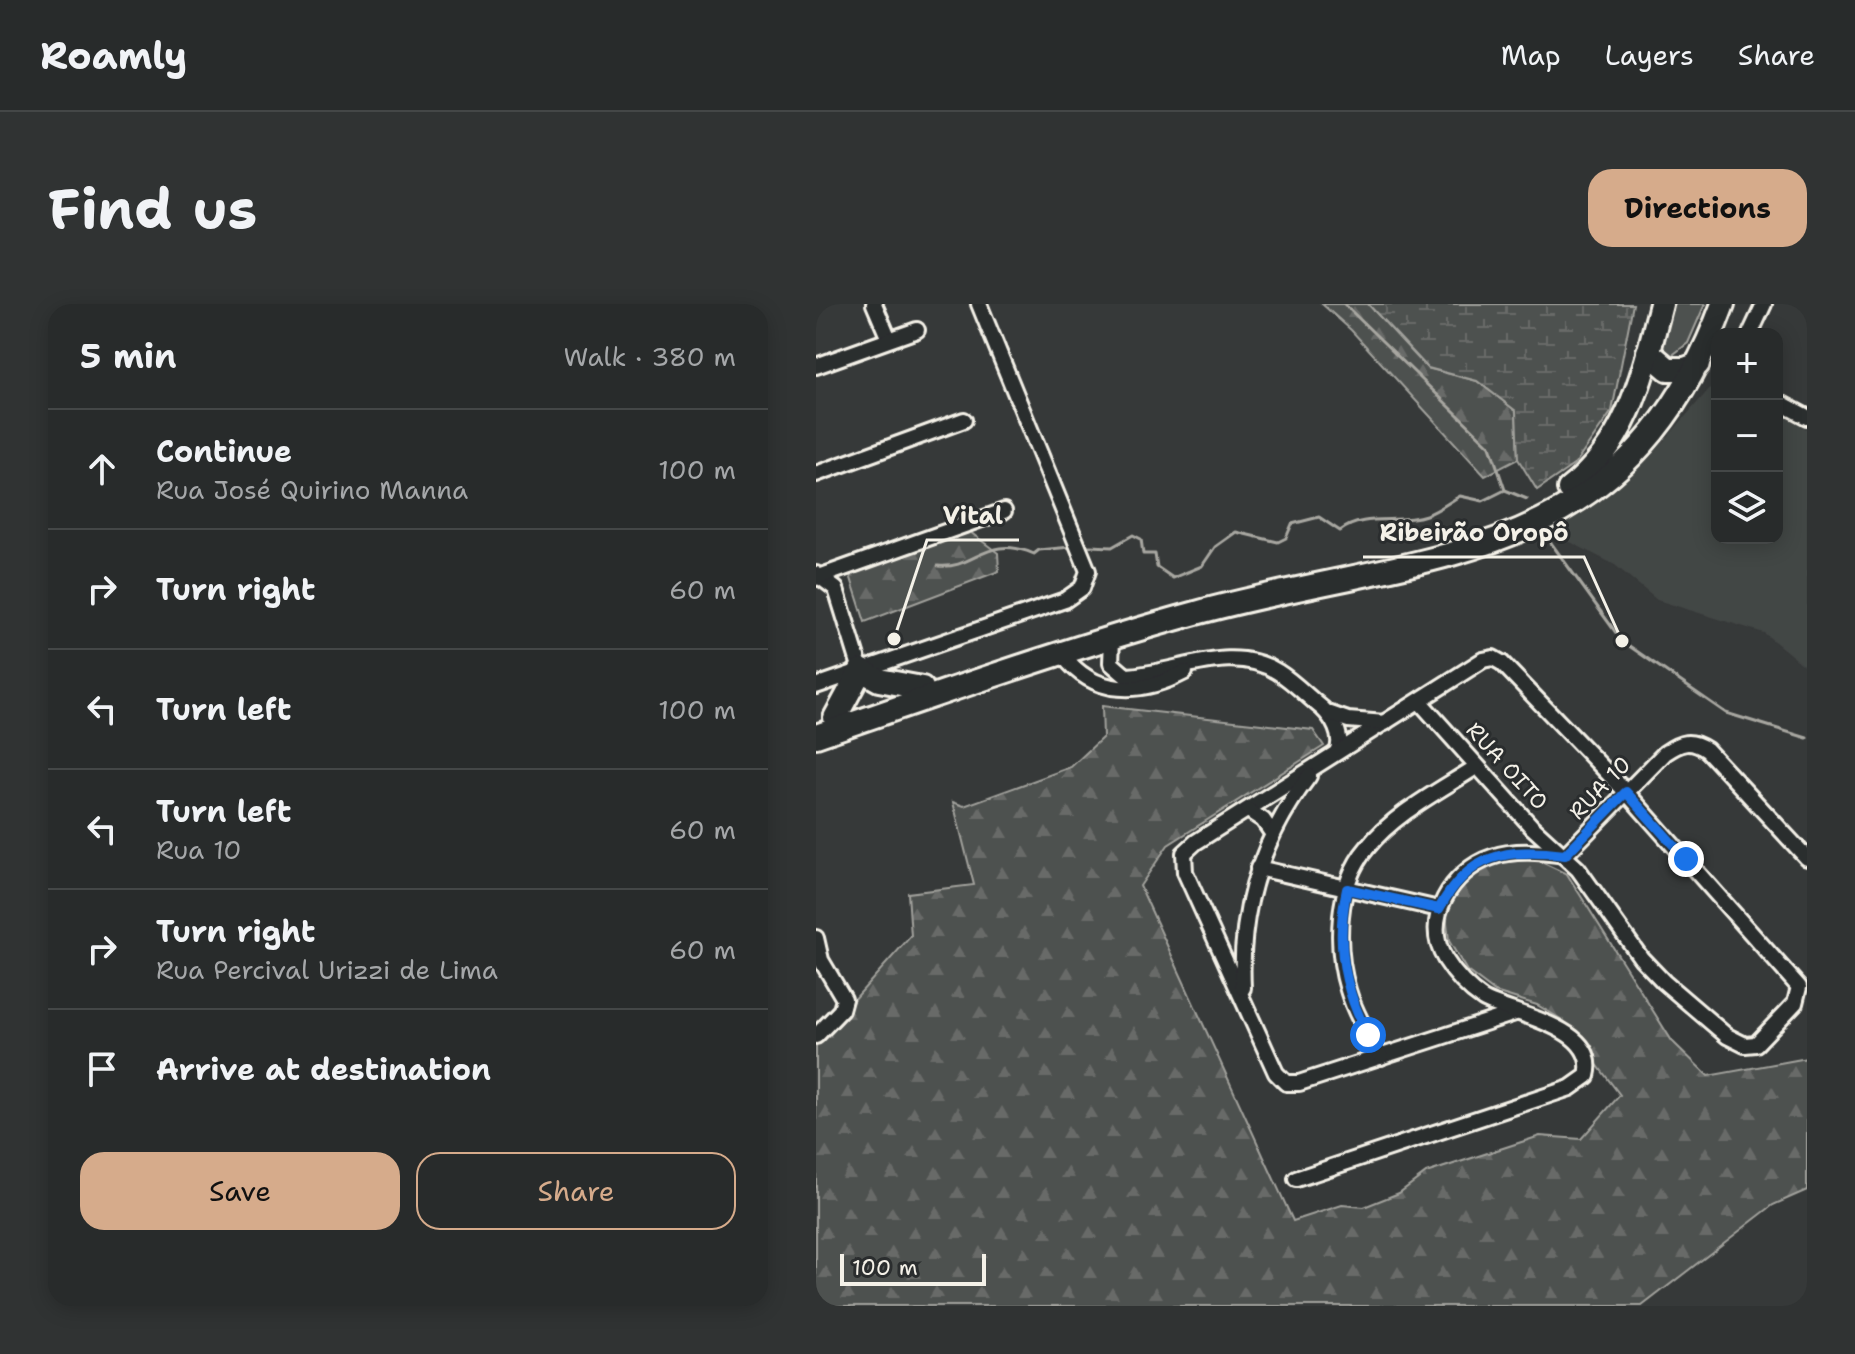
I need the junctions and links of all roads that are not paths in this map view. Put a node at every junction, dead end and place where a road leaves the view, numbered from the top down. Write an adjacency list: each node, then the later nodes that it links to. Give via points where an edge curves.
1 (874, 304): 8 (street)
2 (979, 304): 21 (street, via 1088,571 1086,581 1065,600)
3 (1661, 304): 9 (highway)
4 (1723, 304): 10 (highway)
5 (1764, 304): 6 (street)
6 (1753, 328)
7 (917, 330): 8 (street)
8 (889, 339): 11 (street)
9 (1648, 352): 10 (highway, via 1668,369); 23 (highway, via 1631,409 1604,456 1553,502 1513,525 1422,553 1227,590)
10 (1698, 364): 18 (highway, via 1667,415 1617,470 1526,530 1445,559 1253,598)
11 (816, 366)
12 (1783, 404): 13 (street)
13 (1807, 417)
14 (964, 420): 15 (street)
15 (816, 474)
16 (1004, 511): 17 (street)
17 (818, 576): 21 (street, via 836,589)
18 (1112, 639): 19 (highway); 20 (street, via 1111,663 1126,676)
19 (1063, 655): 20 (street, via 1084,679 1111,687 1156,683); 28 (highway)
20 (1203, 662): 25 (street, via 1265,665)
21 (861, 670): 22 (street); 23 (highway, via 896,685); 26 (highway)
22 (816, 686)
23 (922, 688): 26 (highway)
24 (1420, 702): 27 (street); 31 (street, RUA OITO); 32 (street, via 1487,658 1502,663)
25 (1328, 713): 27 (street); 29 (street, via 1340,741)
26 (826, 721)
27 (1385, 723): 29 (street)
28 (816, 736)
29 (1337, 752): 30 (street)
30 (1317, 767): 33 (street); 35 (street)
31 (1476, 767): 34 (street, RUA OITO); 40 (street, via 1380,834 1360,858)
32 (1626, 792): 37 (street, RUA 10); 37 (street, RUA OITO, via 1799,987 1795,1003 1756,1044 1736,1042 1641,958); 38 (street, RUA 10, via 1676,745 1698,744)
33 (1248, 810): 35 (street); 43 (street, via 1184,853 1185,872)
34 (1532, 827): 36 (street); 37 (street, RUA OITO)
35 (1272, 833): 39 (street)
36 (1523, 852): 37 (street); 41 (street, via 1478,863 1447,893)
37 (1565, 855)
38 (1807, 858)
39 (1258, 868): 40 (street); 42 (street)
40 (1347, 889): 41 (street); 50 (street, via 1340,937 1343,965 1356,1012)
41 (1439, 909): 46 (street, via 1442,955 1454,974)
42 (1245, 922): 43 (street, via 1230,929); 45 (street)
43 (1211, 927): 45 (street)
44 (816, 938): 49 (street, via 821,960 844,999 841,1010)
45 (1244, 997): 50 (street, via 1276,1073 1286,1083)
46 (1481, 997): 47 (street); 48 (street, via 1479,1014)
47 (1515, 1013): 48 (street); 51 (street, via 1549,1023 1575,1042 1589,1068 1581,1082)
48 (1469, 1027): 50 (street)
49 (816, 1036)
50 (1381, 1057)
51 (1296, 1179)

